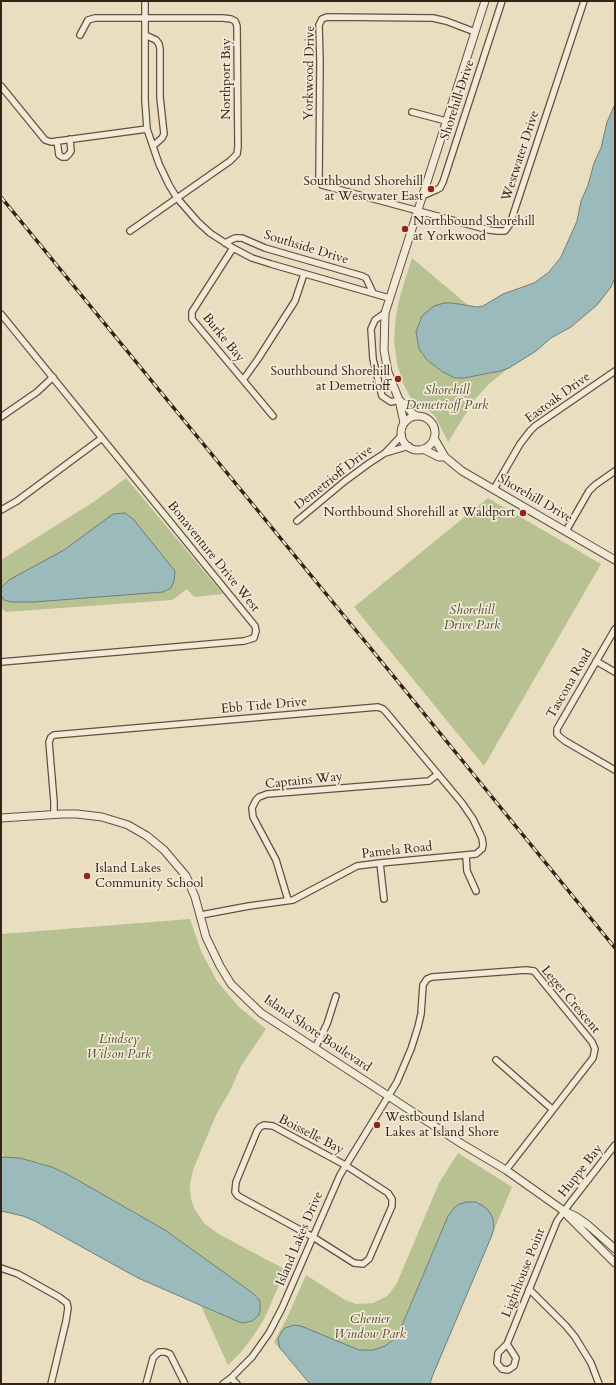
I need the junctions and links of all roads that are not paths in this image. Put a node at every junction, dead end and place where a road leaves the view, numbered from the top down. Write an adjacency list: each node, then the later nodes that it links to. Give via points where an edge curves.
1 (145, 1): 5 (street, Southside Drive)
2 (485, 1): 6 (street, Shorehill Drive)
3 (502, 1): 16 (street, Shorehill Drive, via 443,182 440,188)
4 (584, 1): 18 (street, Westwater Drive, via 510,224 505,231 489,230)
5 (145, 18): 7 (street, via 95,18 88,20); 8 (street, Southside Drive); 17 (street, Northport Bay, via 224,18 235,21 237,26 237,154)
6 (475, 32): 11 (street, Shorehill Drive); 18 (street, Yorkwood Drive, via 433,18 327,17 322,19 319,25 319,180 322,185)
7 (80, 35)
8 (145, 35): 12 (street, Southside Drive); 15 (street, via 156,40 160,49 160,97 164,134)
9 (1, 86): 14 (street, via 45,140)
10 (412, 112): 11 (street)
11 (446, 121): 16 (street, Shorehill Drive)
12 (147, 129): 13 (street); 15 (street, Southside Drive)
13 (70, 139): 14 (street); 14 (street, via 71,151 66,157 59,155)
14 (57, 141)
15 (153, 146): 17 (street, Southside Drive, via 168,185)
16 (422, 196): 18 (street, Shorehill Drive)
17 (177, 198): 19 (street); 20 (street, Southside Drive, via 198,222)
18 (418, 210): 24 (street, Shorehill Drive)
19 (130, 231)
20 (225, 243): 21 (street, Southside Drive); 23 (street, Southside Drive, via 242,238 265,248 362,276 366,278)
21 (232, 248): 22 (street, Southside Drive, via 260,261); 29 (street, Burke Bay, via 192,312 192,319)
22 (304, 274): 23 (street, Southside Drive); 29 (street, Burke Bay, via 296,301)
23 (373, 293): 24 (street, Southside Drive)
24 (389, 298): 25 (street, Shorehill Drive)
25 (385, 313): 30 (street, Shorehill Drive, via 384,350 388,372); 30 (street, Shorehill Drive, via 375,320 371,329 374,366 382,396 392,402)
26 (1, 314): 28 (street, Bonaventure Drive West)
27 (615, 371): 43 (street, Eastoak Drive, via 535,426 520,444)
28 (53, 378): 33 (street); 36 (street, Bonaventure Drive West)
29 (243, 380): 31 (street, Burke Bay)
30 (399, 400): 32 (street, Shorehill Drive); 34 (street, Shorehill Drive)
31 (273, 416)
32 (417, 416): 34 (street); 37 (street, Shorehill Drive, via 426,417 433,423)
33 (1, 417)
34 (404, 423): 35 (street, Shorehill Drive)
35 (402, 434): 38 (street); 40 (street, Demetrioff Drive)
36 (102, 438): 44 (street); 50 (street, Bonaventure Drive West, via 255,626 254,638 244,641)
37 (434, 438): 39 (street, via 430,445); 41 (street, Shorehill Drive)
38 (408, 446): 39 (street, Shorehill Drive); 40 (street, Demetrioff Drive)
39 (423, 449): 41 (street, Shorehill Drive, via 439,457)
40 (385, 453): 45 (street, Demetrioff Drive, via 345,481)
41 (445, 457): 43 (street, Shorehill Drive, via 462,471)
42 (615, 471): 46 (street, via 589,492)
43 (494, 489): 46 (street, Shorehill Drive)
44 (1, 510)
45 (297, 521)
46 (566, 531): 47 (street, Shorehill Drive)
47 (615, 560)
48 (615, 629): 49 (street, Tascona Road)
49 (596, 661): 51 (street); 52 (street, Tascona Road, via 559,725 557,734)
50 (1, 662)
51 (615, 672)
52 (615, 770)
53 (438, 774): 54 (street, Ebb Tide Drive, via 386,712 378,708 61,734 54,735 49,742); 56 (street, Ebb Tide Drive, via 473,819 482,838); 61 (street, Captains Way, via 429,781 272,793 259,797 252,808 253,817 276,860)
54 (54, 814): 55 (street, Island Shore Boulevard); 62 (street, Island Shore Boulevard, via 102,816 128,825 147,836 164,850 186,876)
55 (1, 818)
56 (482, 849): 57 (street, Pamela Road, via 476,854)
57 (466, 856): 58 (street, Pamela Road); 59 (street, via 467,871)
58 (380, 862): 60 (street); 61 (street, Pamela Road, via 349,869 298,898)
59 (476, 892)
60 (384, 899)
61 (288, 900): 62 (street, Pamela Road)
62 (201, 915): 64 (street, Island Shore Boulevard, via 206,937 231,984 261,1013)
63 (336, 996): 64 (street, via 327,1024)
64 (314, 1048): 66 (street, Island Shore Boulevard)
65 (496, 1060): 67 (street)
66 (390, 1096): 67 (street, Leger Crescent, via 415,1039 423,985 427,979 526,970 537,974 595,1049 593,1058); 69 (street, Island Lakes Drive); 70 (street, Island Shore Boulevard)
67 (552, 1110): 70 (street, Leger Crescent)
68 (615, 1145): 71 (street, Huppe Bay)
69 (345, 1165): 72 (street, Island Lakes Drive); 72 (street, via 388,1193 392,1199 392,1206 369,1259 363,1264 354,1263); 72 (street, Boisselle Bay, via 272,1126 264,1125 258,1131 236,1182 235,1192 238,1196)
70 (506, 1170): 71 (street, Island Shore Boulevard)
71 (564, 1211): 73 (street, Island Shore Boulevard, via 588,1225); 74 (street, Island Shore Boulevard); 76 (street, Lighthouse Point, via 557,1221)
72 (314, 1237): 78 (street, Island Lakes Drive, via 269,1333 252,1357)
73 (615, 1249)
74 (615, 1263)
75 (1, 1268): 79 (street, via 18,1274 67,1304 66,1320)
76 (529, 1290): 77 (street, Lighthouse Point); 84 (street, via 575,1337 591,1363)
77 (507, 1344): 77 (street, Lighthouse Point, via 498,1353 497,1363 502,1369 508,1370 514,1366 516,1358)
78 (231, 1378): 82 (street, Island Lakes Drive); 83 (street)
79 (51, 1384)
80 (146, 1384): 81 (street, via 153,1358 159,1352 165,1352 170,1354)
81 (185, 1384)
82 (223, 1384)
83 (237, 1384)
84 (599, 1384)

